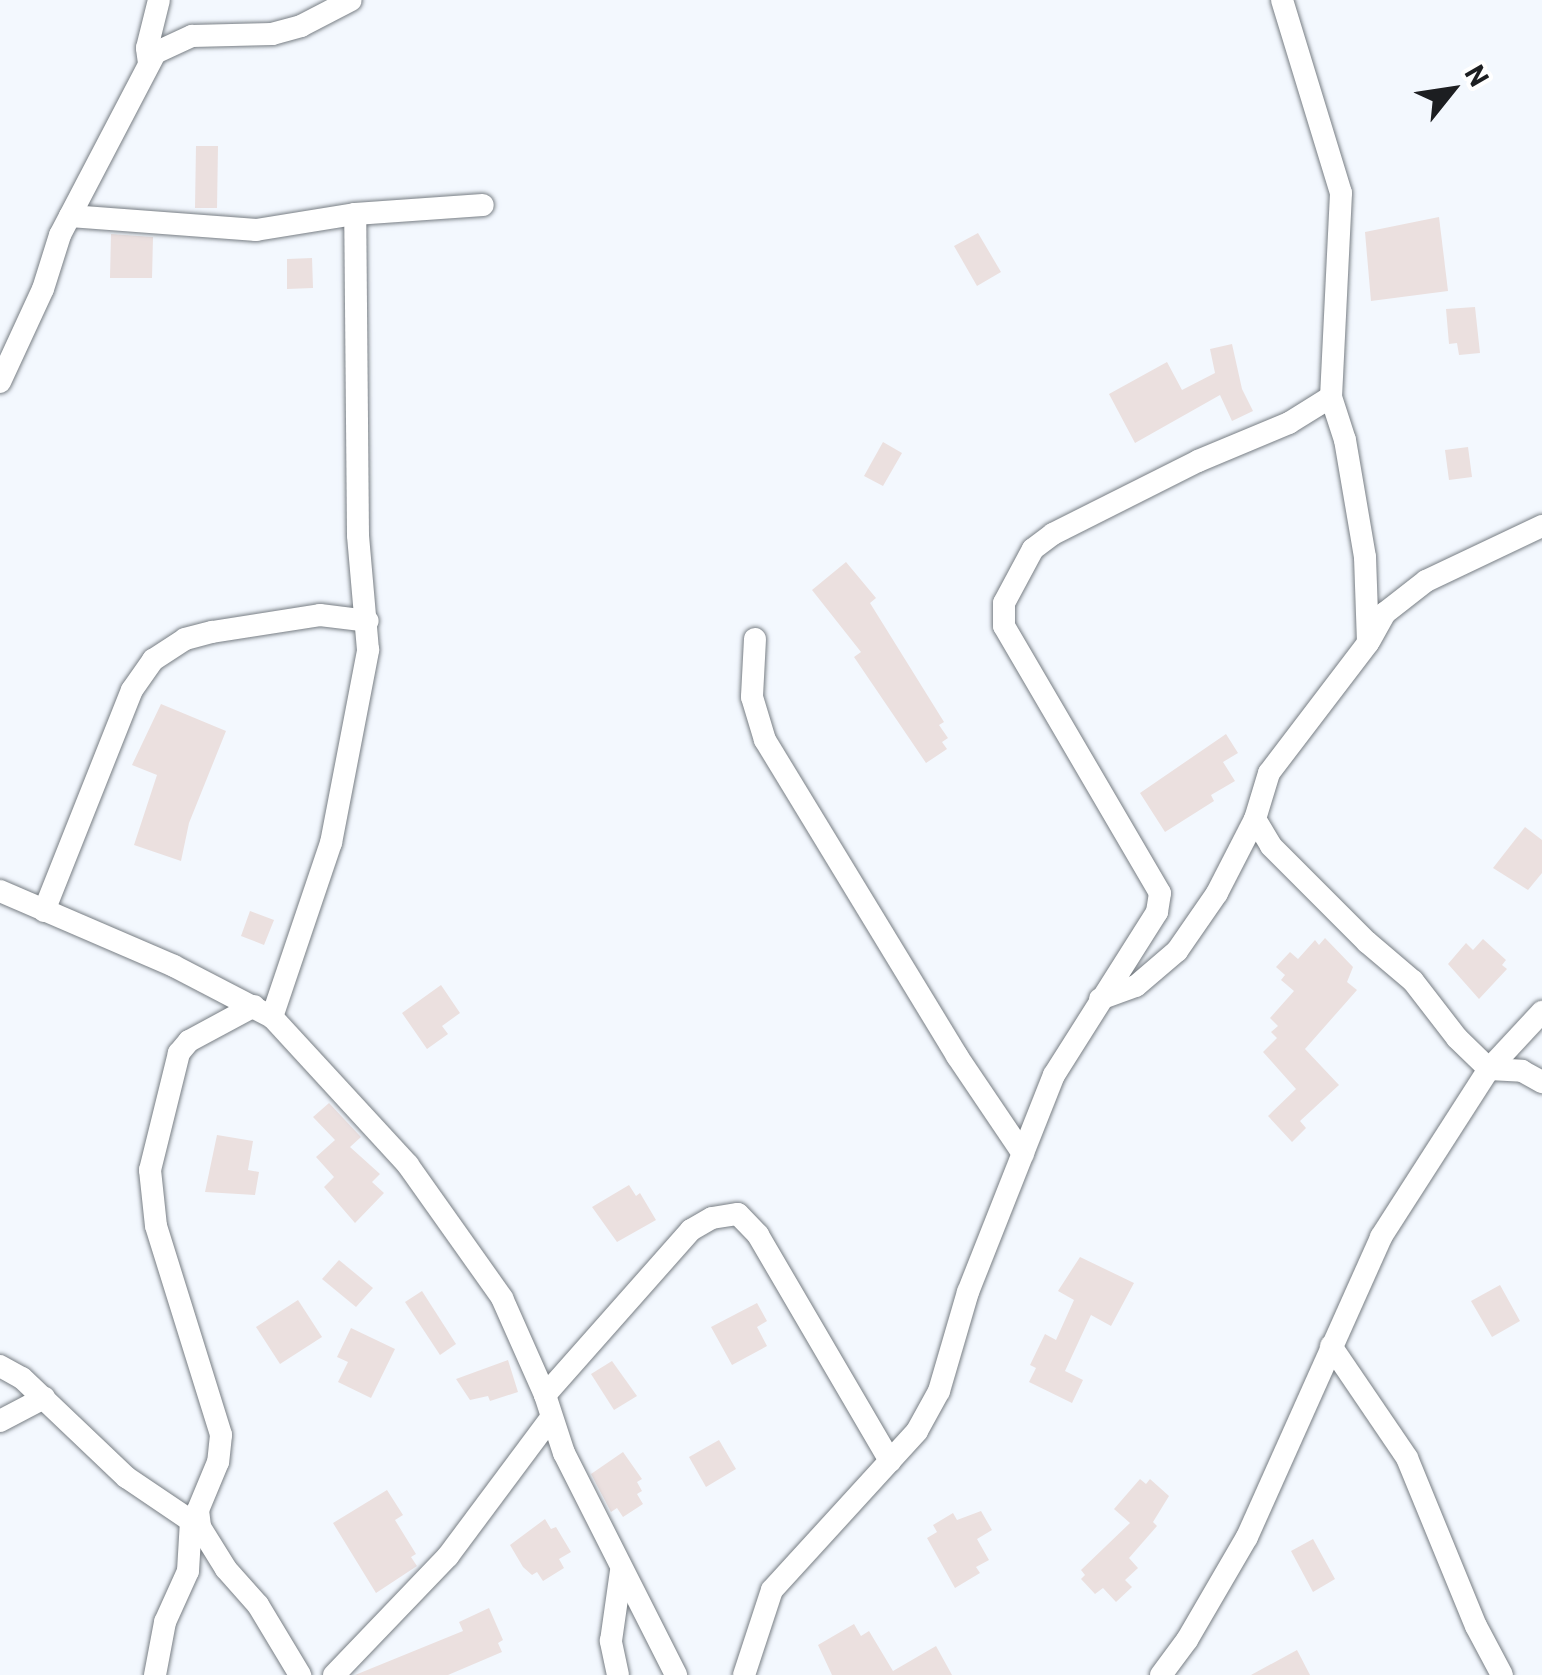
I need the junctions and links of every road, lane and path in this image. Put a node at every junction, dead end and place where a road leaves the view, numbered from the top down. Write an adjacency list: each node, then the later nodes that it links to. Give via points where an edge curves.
1 (159, 0): 4 (street)
2 (351, 0): 4 (street, via 272,34 192,36 156,52)
3 (1282, 0): 9 (street, via 1341,193)
4 (149, 63): 7 (street)
5 (483, 206): 6 (street)
6 (355, 214): 7 (street, via 256,230); 11 (street, via 358,536)
7 (70, 216): 8 (street)
8 (0, 382)
9 (1331, 397): 13 (street, via 1365,557); 17 (street, via 1290,423 1054,534 1033,549 1004,603 1004,626 1160,892 1156,912)
10 (1542, 526): 13 (street, via 1426,580 1385,613)
11 (368, 621): 16 (street, via 320,615 212,632 185,639 153,660 132,690); 18 (street, via 331,844)
12 (755, 639): 22 (street, via 752,696 765,740)
13 (1368, 644): 14 (street, via 1269,774)
14 (1256, 819): 17 (street, via 1177,951 1136,986); 20 (street, via 1271,846 1413,981)
15 (0, 892): 16 (street)
16 (44, 911): 18 (street)
17 (1100, 999): 22 (street, via 1054,1075)
18 (263, 1012): 26 (street, via 408,1164 502,1298); 29 (street, via 190,1041 179,1052 150,1170 156,1226 220,1435 218,1462)
19 (1542, 1012): 20 (street)
20 (1489, 1070): 21 (street, via 1522,1071); 23 (street, via 1380,1236)
21 (1542, 1082)
22 (1023, 1154): 28 (street, via 968,1292 939,1391)
23 (1331, 1346): 37 (street, via 1247,1536); 38 (street, via 1407,1458)
24 (0, 1366): 25 (street)
25 (44, 1398): 27 (street); 29 (street, via 126,1477)
26 (548, 1407): 28 (street, via 691,1230 738,1214 758,1236); 30 (street); 34 (street, via 448,1556)
27 (0, 1422)
28 (890, 1461): 31 (street, via 772,1590)
29 (195, 1524): 32 (street, via 188,1571 165,1622); 33 (street, via 258,1604)
30 (620, 1571): 35 (street, via 611,1641); 36 (street)
31 (750, 1672)
32 (155, 1675)
33 (300, 1675)
34 (334, 1675)
35 (618, 1675)
36 (676, 1675)
37 (1160, 1675)
38 (1502, 1675)

